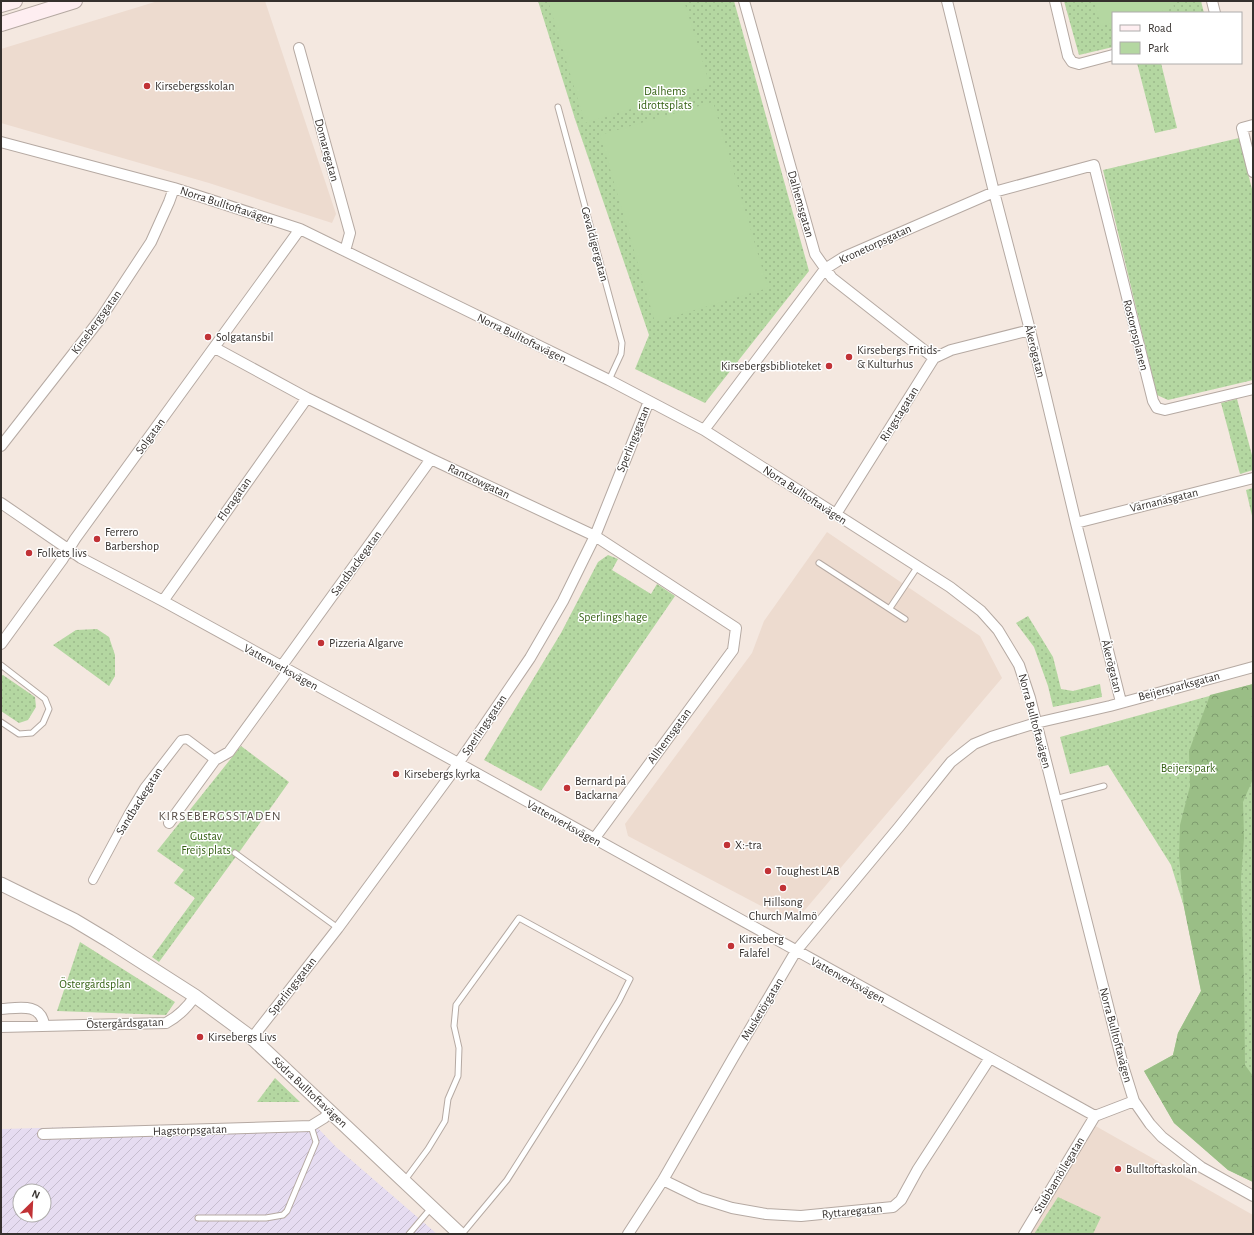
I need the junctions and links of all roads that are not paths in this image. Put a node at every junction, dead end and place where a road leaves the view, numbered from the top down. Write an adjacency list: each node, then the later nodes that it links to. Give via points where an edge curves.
1 (15, 1): 7 (main road)
2 (75, 1): 9 (main road)
3 (744, 1): 21 (street, Dalhemsgatan, via 815,254)
4 (947, 1): 18 (street, Åkerögatan)
5 (1055, 1): 11 (street, via 1068,56 1072,62 1079,64)
6 (1212, 1): 8 (street)
7 (1, 5)
8 (1215, 12)
9 (1, 24)
10 (299, 48): 20 (street, Domaregatan, via 350,233)
11 (1112, 55)
12 (558, 107): 25 (lane, Gevaldigergatan, via 622,343 621,354)
13 (1253, 125): 16 (street, via 1242,128)
14 (1, 142): 17 (street, Norra Bulltoftavägen)
15 (1094, 165): 18 (street, Kronetorpsgatan); 26 (street, Rostorpsplanen, via 1153,401 1157,408 1165,410)
16 (1253, 172)
17 (174, 188): 19 (street, Norra Bulltoftavägen); 30 (street, Kirsebergsgatan, via 151,242 101,318)
18 (994, 192): 21 (street, Kronetorpsgatan, via 844,257); 22 (street, Åkerögatan)
19 (300, 229): 20 (street, Norra Bulltoftavägen); 23 (street, Solgatan)
20 (345, 251): 25 (street, Norra Bulltoftavägen)
21 (825, 269): 24 (street, Dalhemsgatan, via 832,278); 29 (street, Kronetorpsgatan)
22 (1030, 330): 24 (street, via 951,350); 35 (street, Åkerögatan)
23 (215, 348): 27 (street, Rantzowgatan); 37 (street, Solgatan)
24 (934, 358): 34 (street, Ringstagatan)
25 (609, 380): 28 (street, Norra Bulltoftavägen)
26 (1253, 389)
27 (307, 398): 31 (street, Rantzowgatan); 40 (street, Floragatan)
28 (649, 401): 29 (street, Norra Bulltoftavägen); 36 (street, Sperlingsgatan)
29 (704, 430): 34 (street, Norra Bulltoftavägen)
30 (1, 446)
31 (432, 459): 36 (street, Rantzowgatan); 47 (street, Sandbackegatan)
32 (1253, 478): 35 (street, Värnanäsgatan)
33 (1, 503): 37 (street, Vattenverksvägen)
34 (840, 519): 39 (street, Norra Bulltoftavägen)
35 (1076, 523): 48 (street, Åkerögatan)
36 (595, 536): 43 (street, Rantzowgatan); 52 (street, Sperlingsgatan, via 563,601 530,658)
37 (68, 549): 40 (street, Vattenverksvägen); 44 (street, Solgatan)
38 (820, 563): 41 (lane)
39 (918, 566): 41 (lane); 50 (street, Norra Bulltoftavägen, via 981,611 998,630 1019,665)
40 (163, 601): 47 (street, Vattenverksvägen)
41 (890, 608): 42 (lane)
42 (905, 619)
43 (736, 628): 56 (street, Allhemsgatan, via 732,650)
44 (1, 644)
45 (1, 665): 49 (lane, via 45,699 49,708 42,723 32,733 19,734)
46 (1253, 667): 48 (street, Beijersparksgatan)
47 (284, 669): 51 (street, Sandbackegatan, via 229,752); 52 (street, Vattenverksvägen)
48 (1120, 702): 50 (street, Beijersparksgatan)
49 (1, 722)
50 (1036, 724): 54 (street, Norra Bulltoftavägen); 61 (street, Musketörgatan, via 974,744 951,762)
51 (215, 760): 55 (street, Sandbackegatan); 58 (street, Sandbackegatan, via 188,739 180,740 144,788)
52 (458, 764): 56 (street, Vattenverksvägen); 60 (street, Sperlingsgatan)
53 (1104, 786): 54 (lane)
54 (1055, 800): 68 (street, Norra Bulltoftavägen)
55 (169, 823)
56 (594, 839): 61 (street, Vattenverksvägen)
57 (235, 853): 60 (lane)
58 (93, 880)
59 (1, 884): 62 (street, Södra Bulltoftavägen, via 12,893 74,920)
60 (338, 928): 66 (street, Sperlingsgatan)
61 (796, 951): 67 (street, Vattenverksvägen); 73 (street, Musketörgatan)
62 (195, 996): 64 (street, Östergårdsgatan, via 177,1017 166,1023); 66 (street, Södra Bulltoftavägen)
63 (1, 1009): 64 (street, via 34,1010 43,1018)
64 (44, 1025): 65 (street, Östergårdsgatan)
65 (1, 1027)
66 (252, 1038): 69 (street, Södra Bulltoftavägen)
67 (990, 1058): 70 (street, Vattenverksvägen); 73 (street, Ryttaregatan, via 918,1169 901,1200 893,1207 801,1216 766,1214 732,1208 700,1198)
68 (1134, 1101): 70 (street); 75 (street, Norra Bulltoftavägen, via 1162,1137 1201,1168)
69 (331, 1111): 71 (street); 74 (street, Södra Bulltoftavägen)
70 (1095, 1116): 81 (street, Stubbamöllegatan)
71 (311, 1126): 72 (street, Hagstorpsgatan); 77 (lane, via 316,1142 283,1215 266,1218)
72 (43, 1134)
73 (663, 1180): 80 (street, Musketörgatan)
74 (404, 1181): 76 (street, Södra Bulltoftavägen); 79 (lane, via 445,1121 448,1099 458,1076 459,1048 454,1026 456,1005 519,918 630,979 580,1065 507,1180)
75 (1253, 1196)
76 (432, 1207): 78 (lane); 79 (street, Södra Bulltoftavägen)
77 (198, 1218)
78 (409, 1234)
79 (461, 1234)
80 (628, 1234)
81 (1024, 1234)

